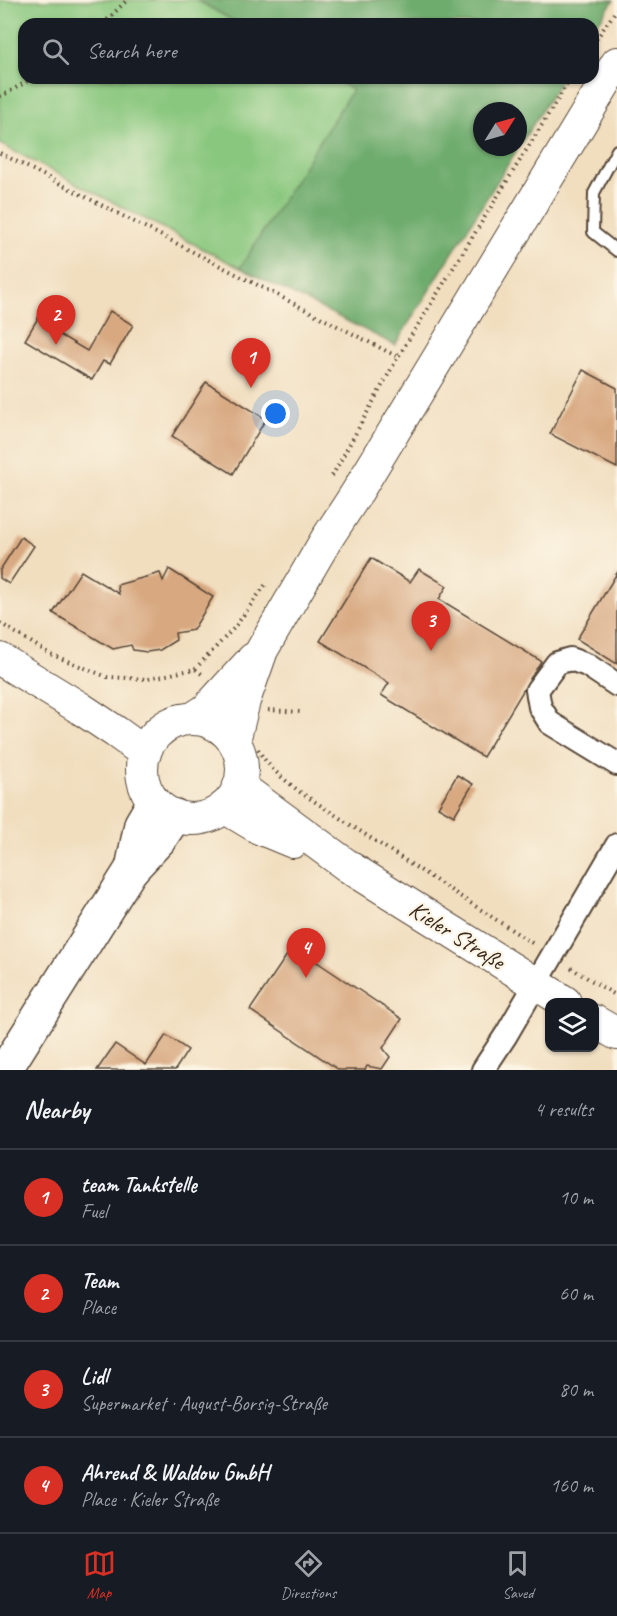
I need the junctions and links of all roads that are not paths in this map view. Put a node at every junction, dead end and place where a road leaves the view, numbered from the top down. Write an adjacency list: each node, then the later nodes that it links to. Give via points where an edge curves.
1 (617, 63): 6 (main road)
2 (617, 150): 3 (lane, via 594,193 594,232)
3 (617, 251)
4 (0, 659): 7 (main road)
5 (617, 684): 11 (street, via 570,659 557,663 537,690 540,707 550,723)
6 (234, 695): 8 (main road); 9 (main road)
7 (80, 708): 8 (main road); 10 (main road)
8 (178, 723): 9 (main road, via 208,722); 10 (main road, via 156,735)
9 (244, 741): 12 (main road, via 240,755 242,770)
10 (145, 753): 13 (main road, via 142,766 147,791)
11 (617, 764)
12 (232, 797): 13 (main road, via 206,817 185,819); 15 (main road, Kieler Straße, via 259,828 349,867)
13 (165, 809): 19 (highway, via 159,840 131,870)
14 (617, 845): 15 (street)
15 (536, 984): 16 (main road, Kieler Straße); 20 (street)
16 (559, 998)
17 (599, 1024): 18 (main road)
18 (617, 1034)
19 (5, 1070)
20 (483, 1070)

